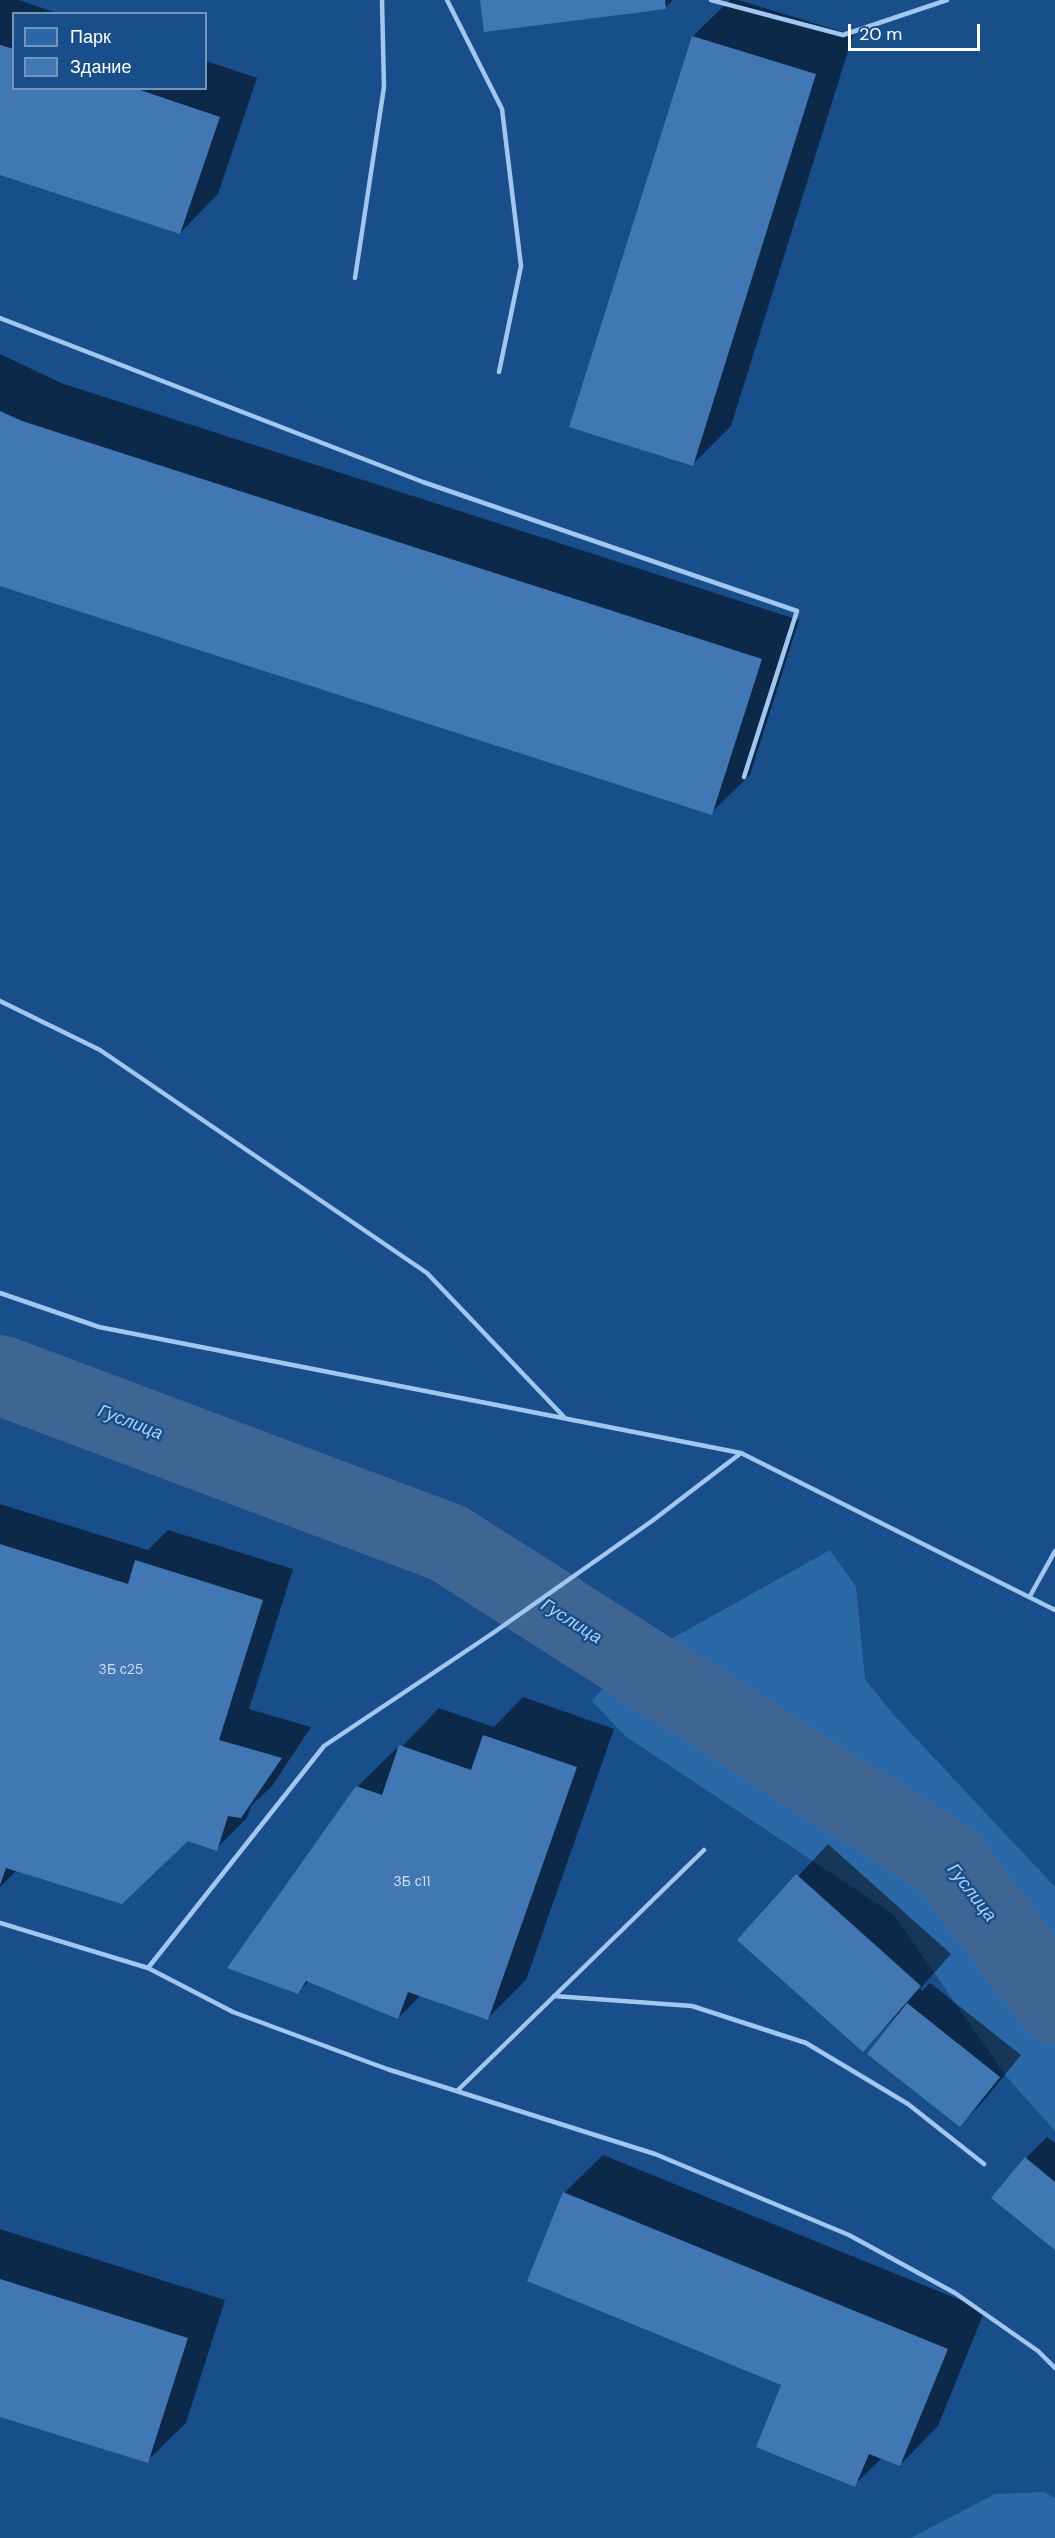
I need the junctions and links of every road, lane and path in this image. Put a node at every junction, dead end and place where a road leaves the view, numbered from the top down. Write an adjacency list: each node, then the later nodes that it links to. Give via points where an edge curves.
1 (382, 0): 5 (lane, via 384,87)
2 (447, 0): 7 (lane, via 502,109 521,266)
3 (711, 0): 4 (lane, via 843,35)
4 (947, 0)
5 (355, 278)
6 (0, 318): 8 (lane, via 423,482 797,611)
7 (499, 372)
8 (744, 777)
9 (0, 1000): 11 (lane, via 100,1050 427,1273)
10 (0, 1293): 11 (lane, via 99,1327)
11 (565, 1418): 12 (lane)
12 (741, 1453): 14 (lane); 18 (lane, via 493,1633 324,1746)
13 (1055, 1551): 14 (lane)
14 (1030, 1596): 15 (lane)
15 (1055, 1610)
16 (704, 1850): 19 (lane)
17 (0, 1923): 18 (lane)
18 (148, 1968): 20 (lane, via 233,2012)
19 (554, 1996): 20 (lane); 21 (lane, via 692,2006 806,2043 908,2104)
20 (457, 2091): 22 (lane, via 655,2154 849,2235 955,2292 1038,2351)
21 (984, 2164)
22 (1055, 2368)

